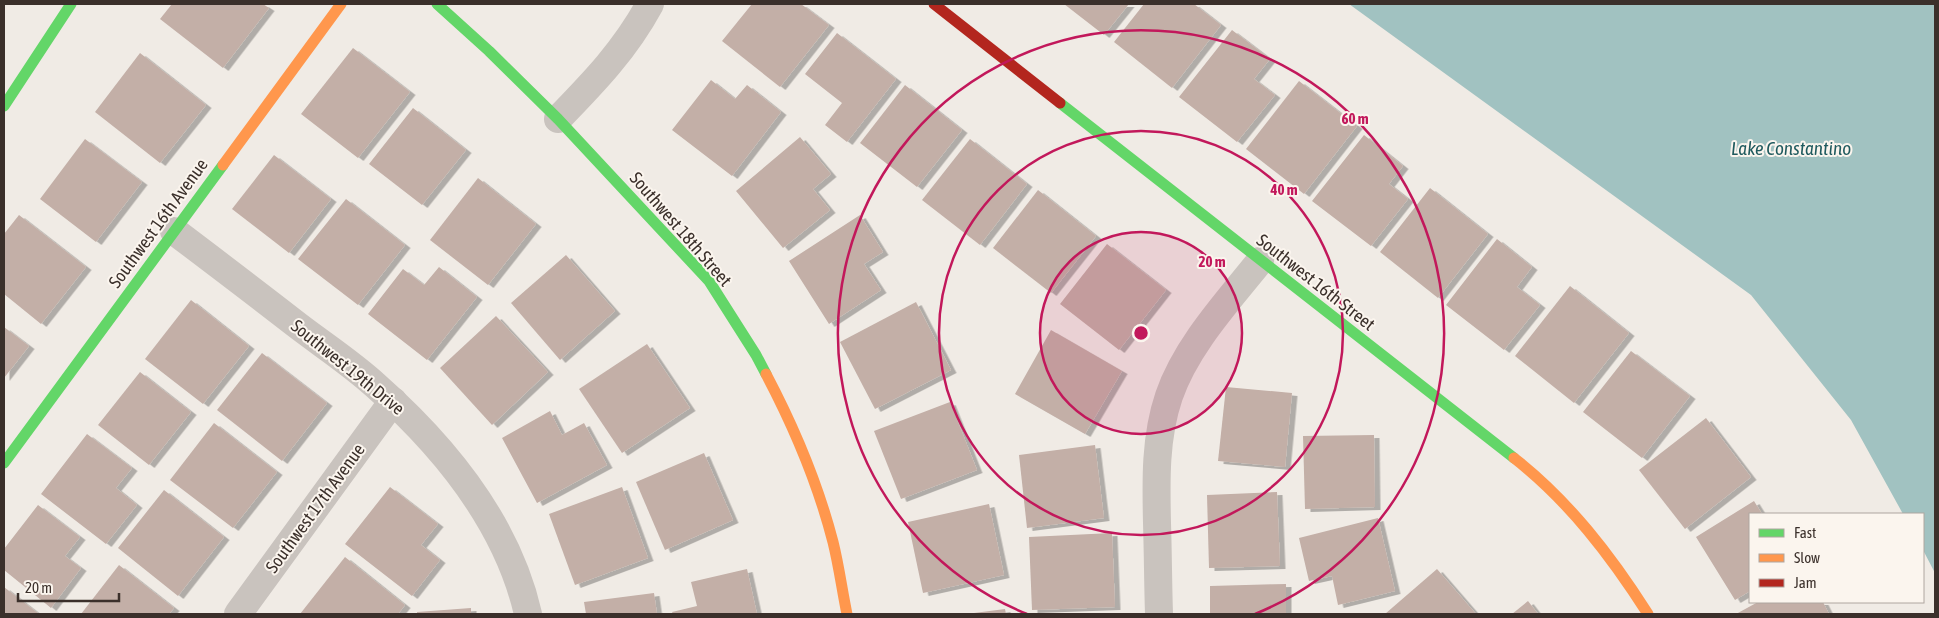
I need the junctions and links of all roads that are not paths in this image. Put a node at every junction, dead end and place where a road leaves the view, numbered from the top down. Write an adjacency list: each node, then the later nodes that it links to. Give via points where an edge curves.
1 (71, 4): 6 (street)
2 (341, 4): 8 (street, Southwest 16th Avenue)
3 (437, 4): 7 (street, Southwest 18th Street)
4 (650, 4): 7 (street, via 604,72)
5 (934, 4): 9 (street, Southwest 16th Street)
6 (4, 106)
7 (558, 119): 14 (street, Southwest 18th Street, via 709,281 756,355 783,406 816,487 833,543)
8 (174, 231): 10 (street, Southwest 19th Drive, via 374,383); 11 (street, Southwest 16th Avenue)
9 (1260, 261): 15 (street, via 1195,345 1169,396 1159,442 1156,478); 16 (street, Southwest 16th Street, via 1534,474 1590,533)
10 (393, 401): 12 (street, Southwest 17th Avenue); 13 (street, Southwest 19th Drive, via 443,451 478,500 506,551)
11 (4, 463)
12 (238, 614)
13 (528, 614)
14 (847, 614)
15 (1159, 614)
16 (1648, 614)

